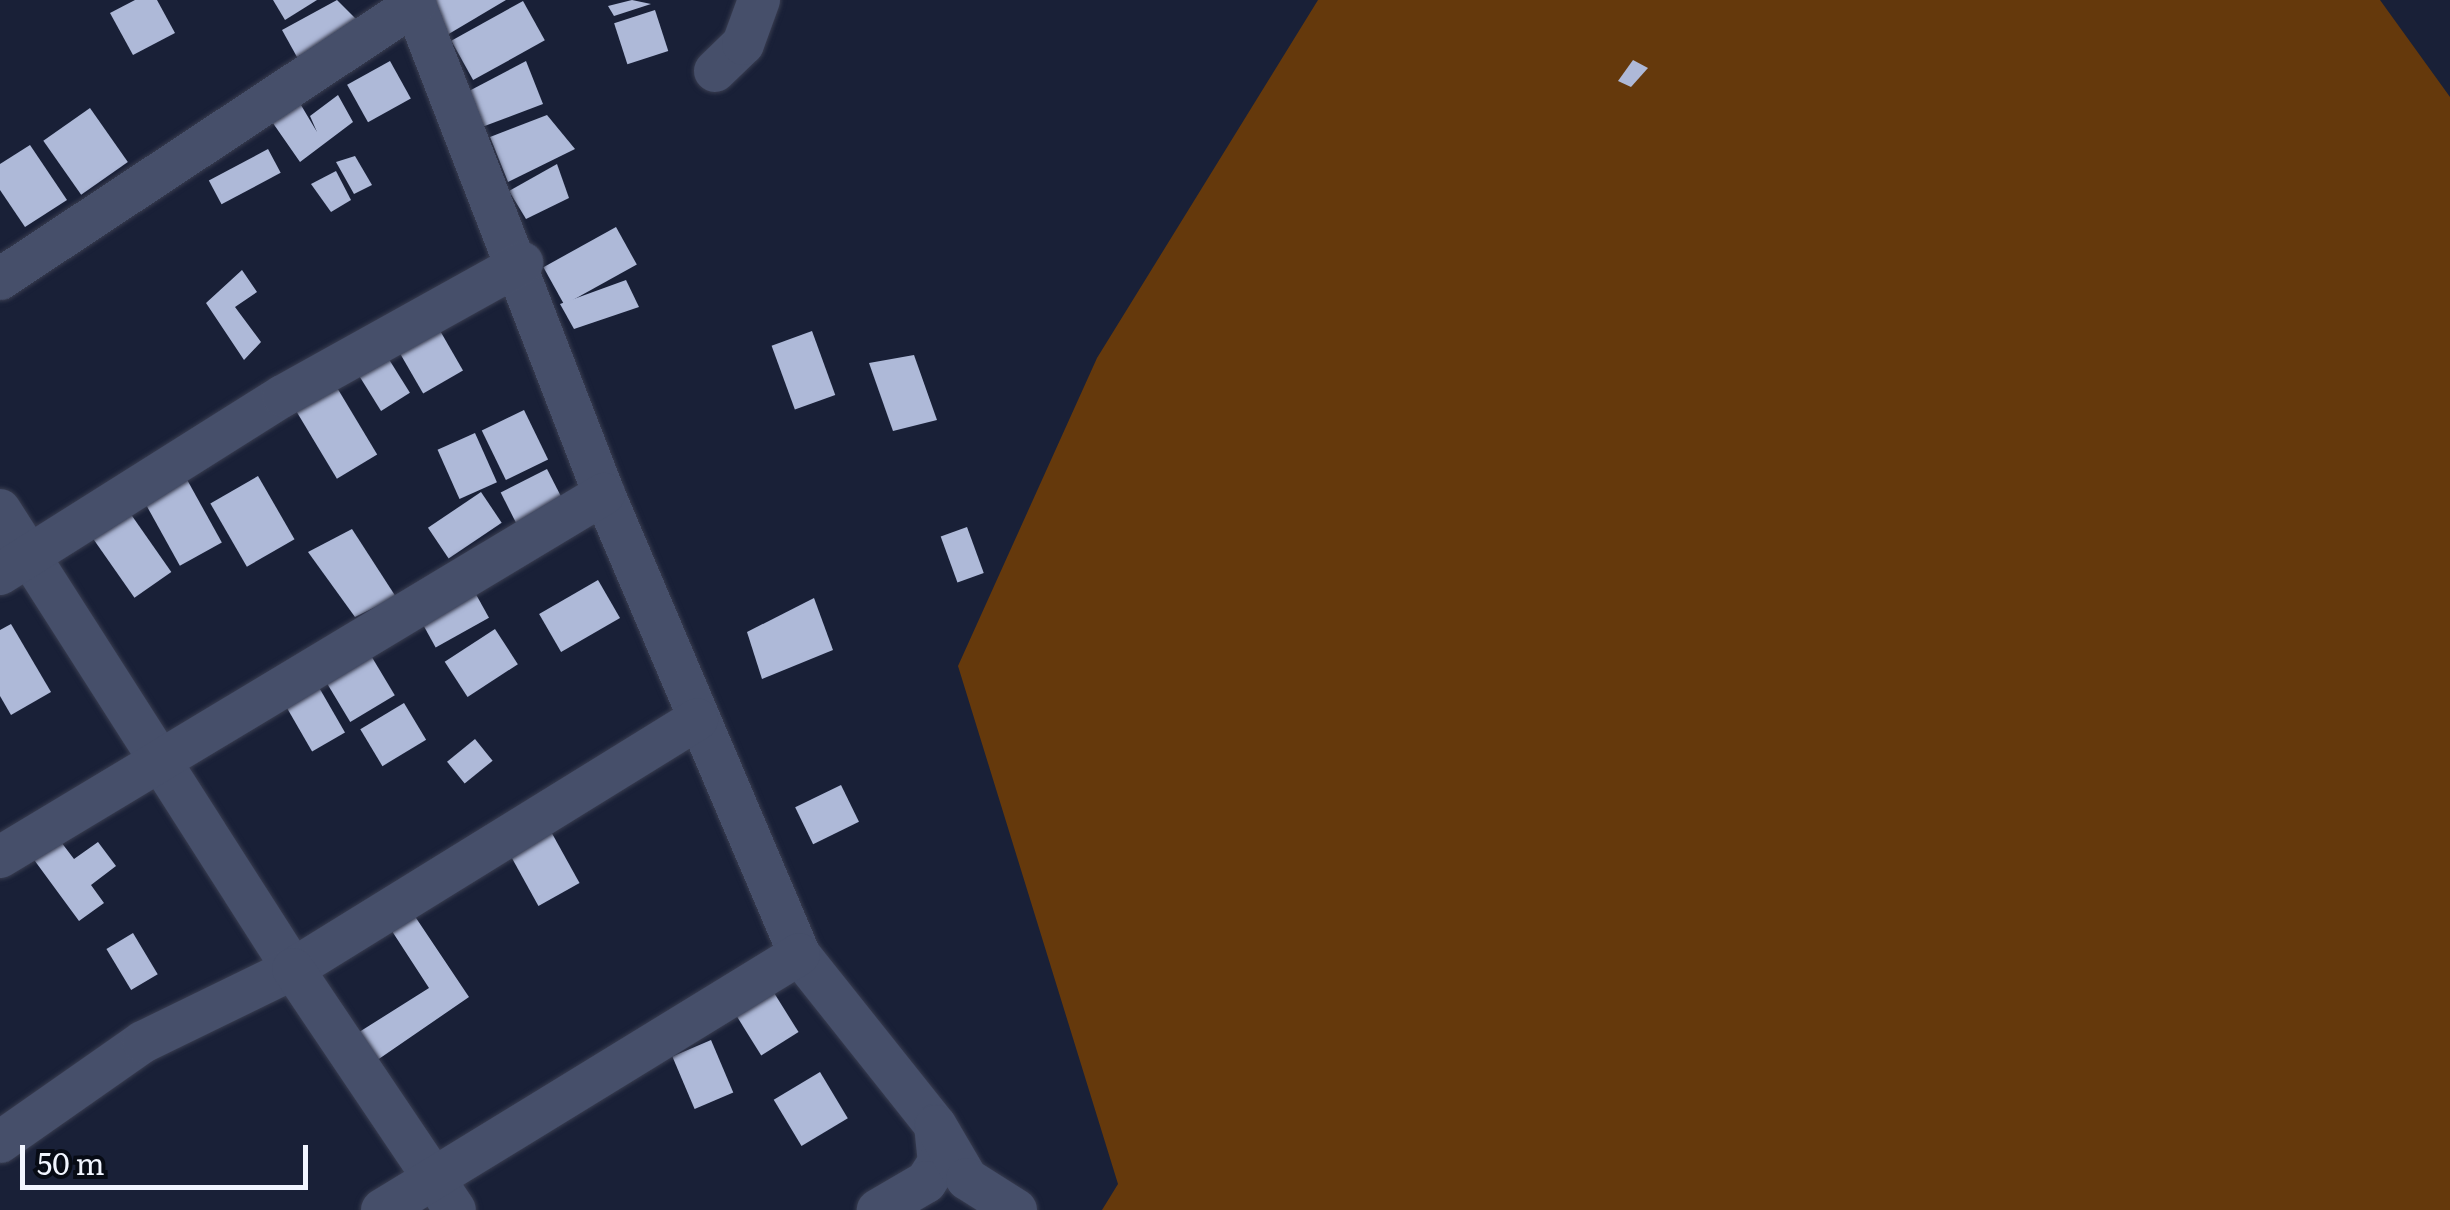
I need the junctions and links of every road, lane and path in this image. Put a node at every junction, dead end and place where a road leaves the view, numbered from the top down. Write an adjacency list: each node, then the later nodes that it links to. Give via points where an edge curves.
1 (759, 0): 3 (street, via 744,44)
2 (414, 2): 4 (street); 5 (street)
3 (715, 71)
4 (522, 264): 6 (street); 8 (street, via 284,396)
5 (0, 278)
6 (604, 494): 9 (street); 10 (street)
7 (0, 510): 8 (street)
8 (15, 565): 10 (street)
9 (697, 719): 12 (street); 13 (street)
10 (161, 760): 11 (street); 13 (street)
11 (0, 857)
12 (799, 954): 14 (street); 16 (street)
13 (293, 969): 15 (street, via 143,1042); 16 (street)
14 (936, 1125): 18 (street, via 939,1162 926,1182); 19 (street, via 967,1179)
15 (0, 1142)
16 (444, 1194): 17 (street)
17 (382, 1210)
18 (878, 1210)
19 (1016, 1210)

